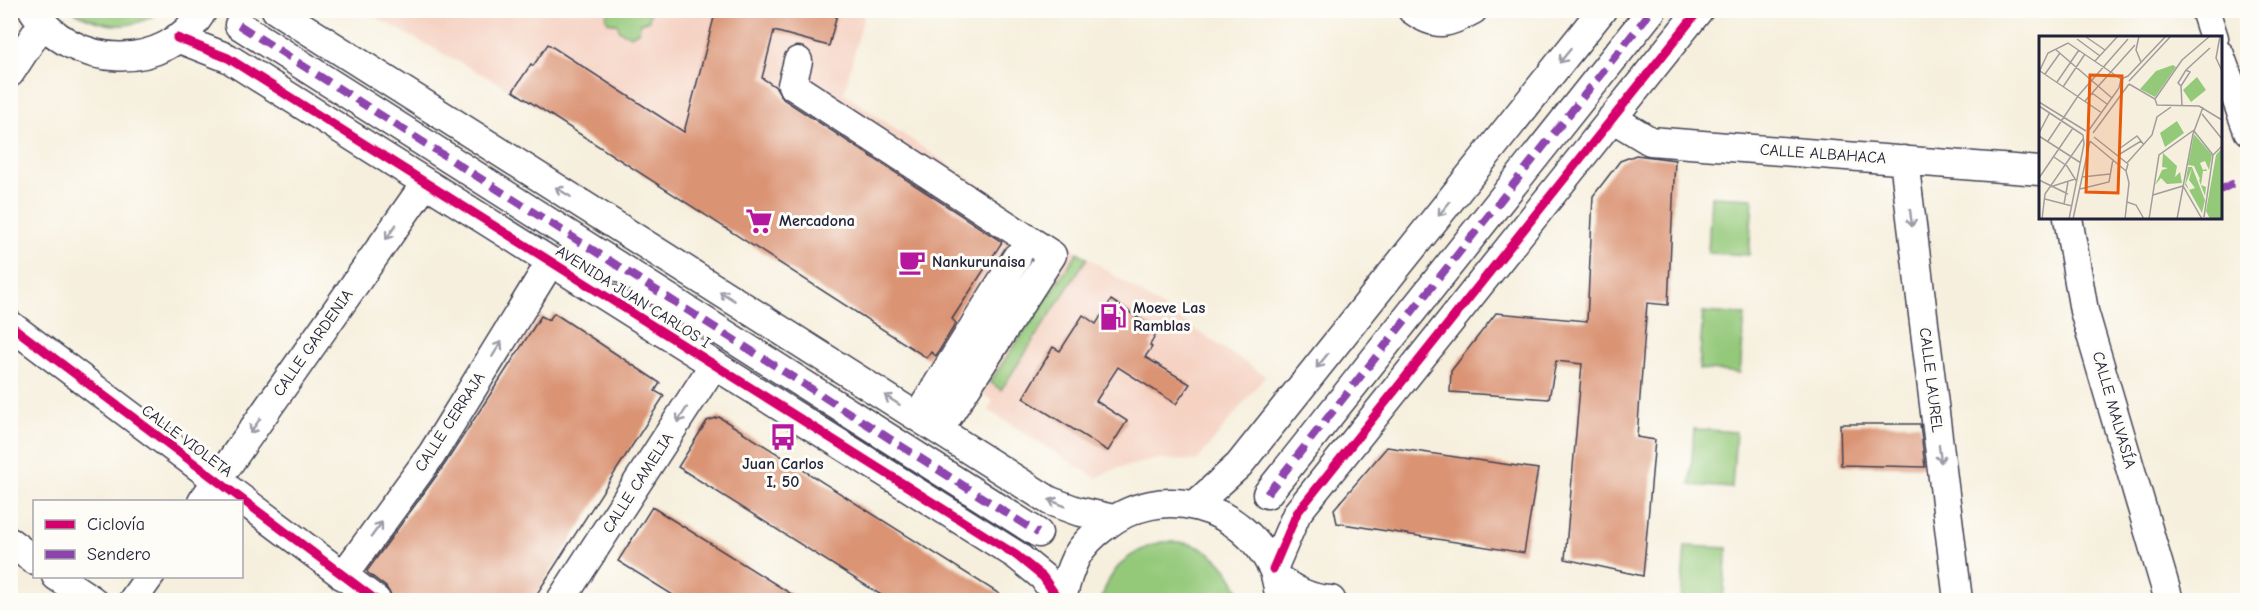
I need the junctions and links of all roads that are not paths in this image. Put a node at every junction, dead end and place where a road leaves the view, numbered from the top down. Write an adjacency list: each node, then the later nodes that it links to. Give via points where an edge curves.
1 (203, 10): 12 (street)
2 (276, 10): 26 (street, one-way to 2)
3 (1412, 10): 4 (street, via 1430,22 1448,23)
4 (1473, 10)
5 (1602, 10): 30 (street, one-way to 30, via 1239,465)
6 (1652, 10): 28 (street)
7 (1699, 10): 16 (street)
8 (2205, 10): 11 (street)
9 (37, 17): 12 (street, via 67,44 100,56 130,57 155,51); 15 (street)
10 (239, 25): 33 (street, AVENIDA JUAN CARLOS I)
11 (2213, 36)
12 (177, 38): 20 (street, AVENIDA JUAN CARLOS I, via 228,58)
13 (798, 61): 26 (street, via 792,85 1052,255)
14 (2222, 61): 17 (street)
15 (10, 73)
16 (1612, 118): 18 (street, CALLE ALBAHACA, via 1650,141); 39 (street, via 1297,513)
17 (2247, 131)
18 (1904, 160): 19 (street, CALLE ALBAHACA); 46 (street, CALLE LAUREL, one-way to 46)
19 (2039, 171)
20 (425, 184): 23 (street, AVENIDA JUAN CARLOS I); 27 (street, CALLE GARDENIA, one-way to 27)
21 (2068, 219): 47 (street, CALLE MALVASÍA, via 2084,310)
22 (1017, 257): 26 (street)
23 (550, 263): 25 (street, AVENIDA JUAN CARLOS I); 36 (street, CALLE CERRAJA, one-way to 23, via 432,454)
24 (10, 325): 27 (street, CALLE VIOLETA)
25 (713, 366): 43 (street, CALLE CAMELIA, one-way to 43); 44 (street, AVENIDA JUAN CARLOS I, via 1016,555 1043,577)
26 (928, 423): 32 (street, one-way to 26, via 1050,501)
27 (209, 491): 29 (street, CALLE VIOLETA)
28 (1267, 494)
29 (223, 500)
30 (1195, 506): 32 (street, via 1167,503 1139,507); 39 (street, via 1220,514 1241,528 1259,546)
31 (243, 513): 36 (street, CALLE VIOLETA)
32 (1113, 519): 44 (street, via 1077,556)
33 (1038, 533)
34 (10, 542): 35 (street)
35 (33, 559)
36 (343, 576): 42 (street, CALLE VIOLETA)
37 (59, 578): 40 (street)
38 (149, 578): 41 (street)
39 (1276, 582): 45 (street, via 1302,594)
40 (92, 600)
41 (133, 600)
42 (375, 600)
43 (561, 600)
44 (1060, 600)
45 (1331, 600)
46 (1958, 600)
47 (2169, 600)

